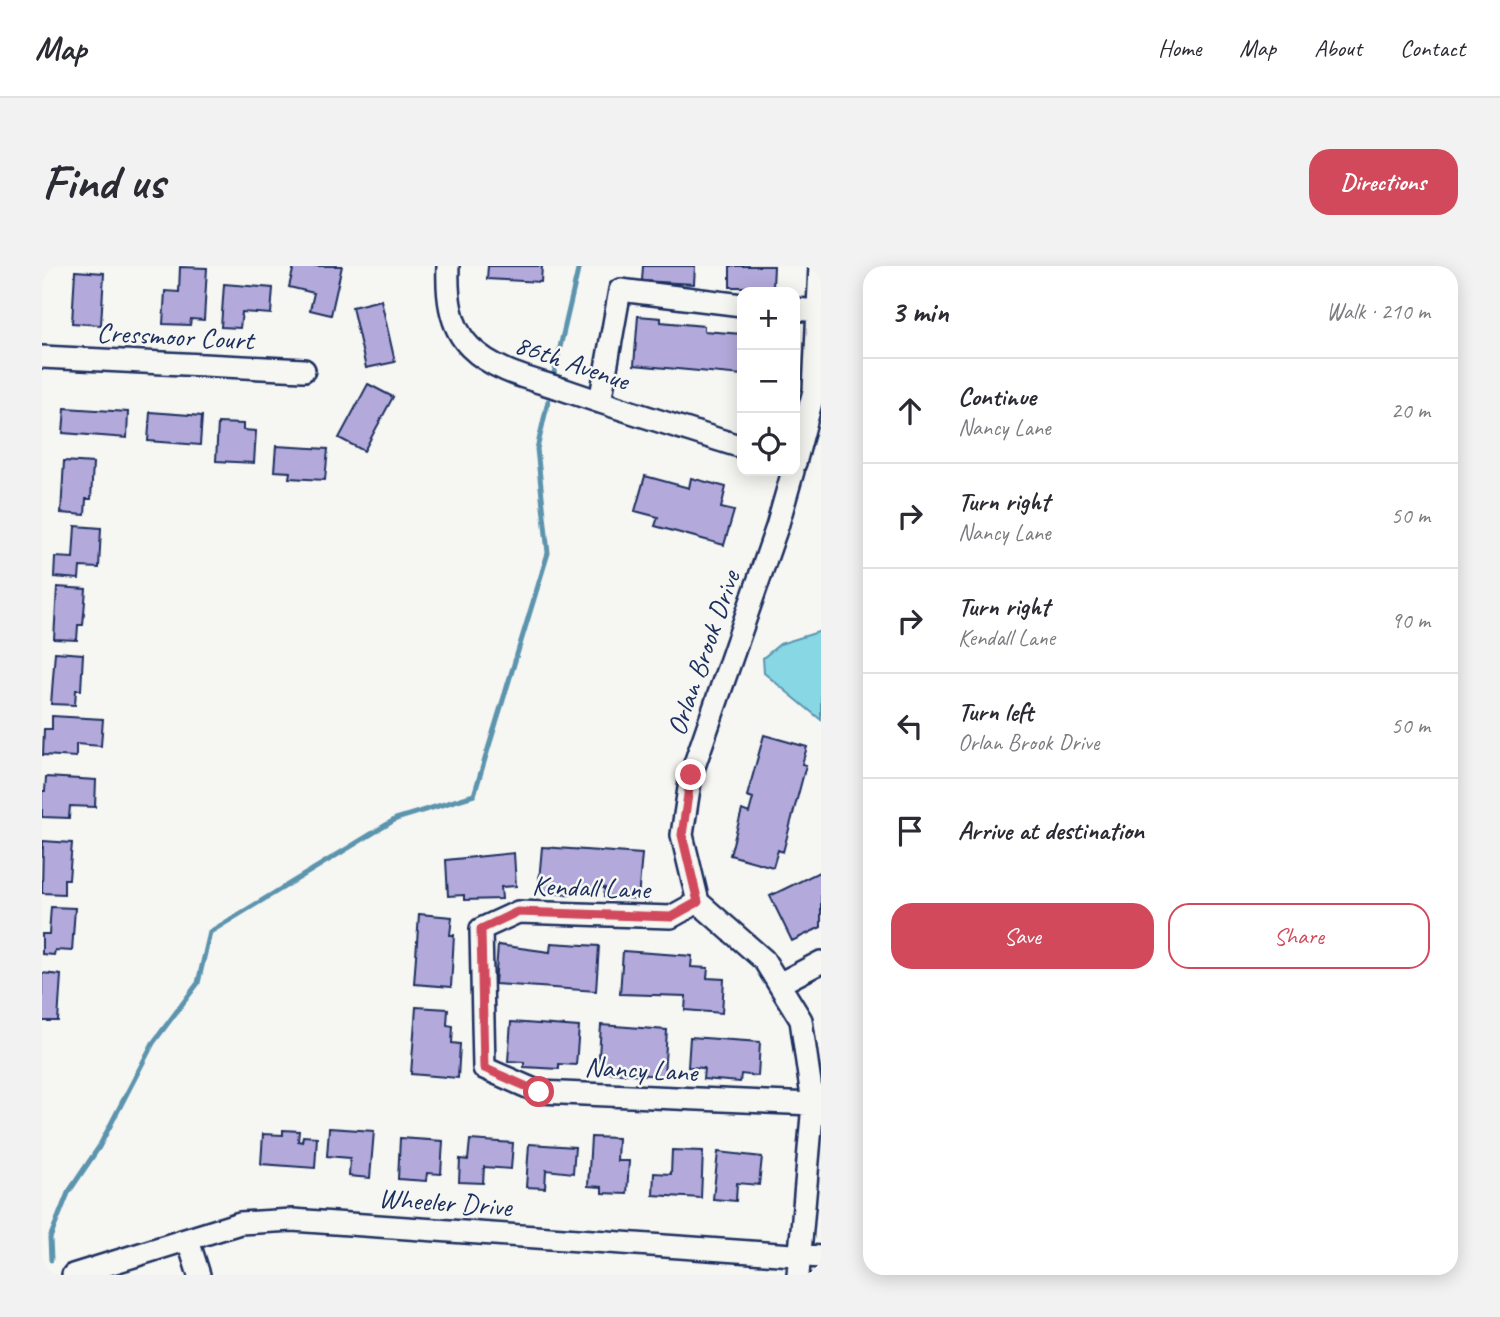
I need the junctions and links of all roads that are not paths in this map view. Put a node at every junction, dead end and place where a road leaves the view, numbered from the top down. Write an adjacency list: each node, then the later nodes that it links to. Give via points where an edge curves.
1 (448, 266): 8 (street, 86th Avenue, via 450,307 457,329 470,347 488,362)
2 (820, 266): 5 (street)
3 (737, 303): 8 (street, via 620,290)
4 (800, 312): 5 (street)
5 (819, 325): 9 (street, via 814,391)
6 (42, 357): 7 (street, Cressmoor Court)
7 (304, 370)
8 (600, 402): 10 (street, 86th Avenue)
9 (800, 444)
10 (737, 445)
11 (792, 476): 12 (street, Orlan Brook Drive, via 691,775 682,835)
12 (698, 902): 13 (street, Kendall Lane, via 671,917 517,912); 15 (street, via 764,960)
13 (481, 929): 16 (street, Nancy Lane, via 484,1068 539,1092)
14 (821, 962): 15 (street)
15 (779, 984): 16 (street, via 801,1020)
16 (813, 1104): 19 (street)
17 (188, 1240): 19 (street, Wheeler Drive, via 240,1223 292,1220); 20 (street, Wheeler Drive); 21 (street)
18 (821, 1257): 19 (street, Wheeler Drive)
19 (798, 1265)
20 (74, 1275)
21 (199, 1275)

